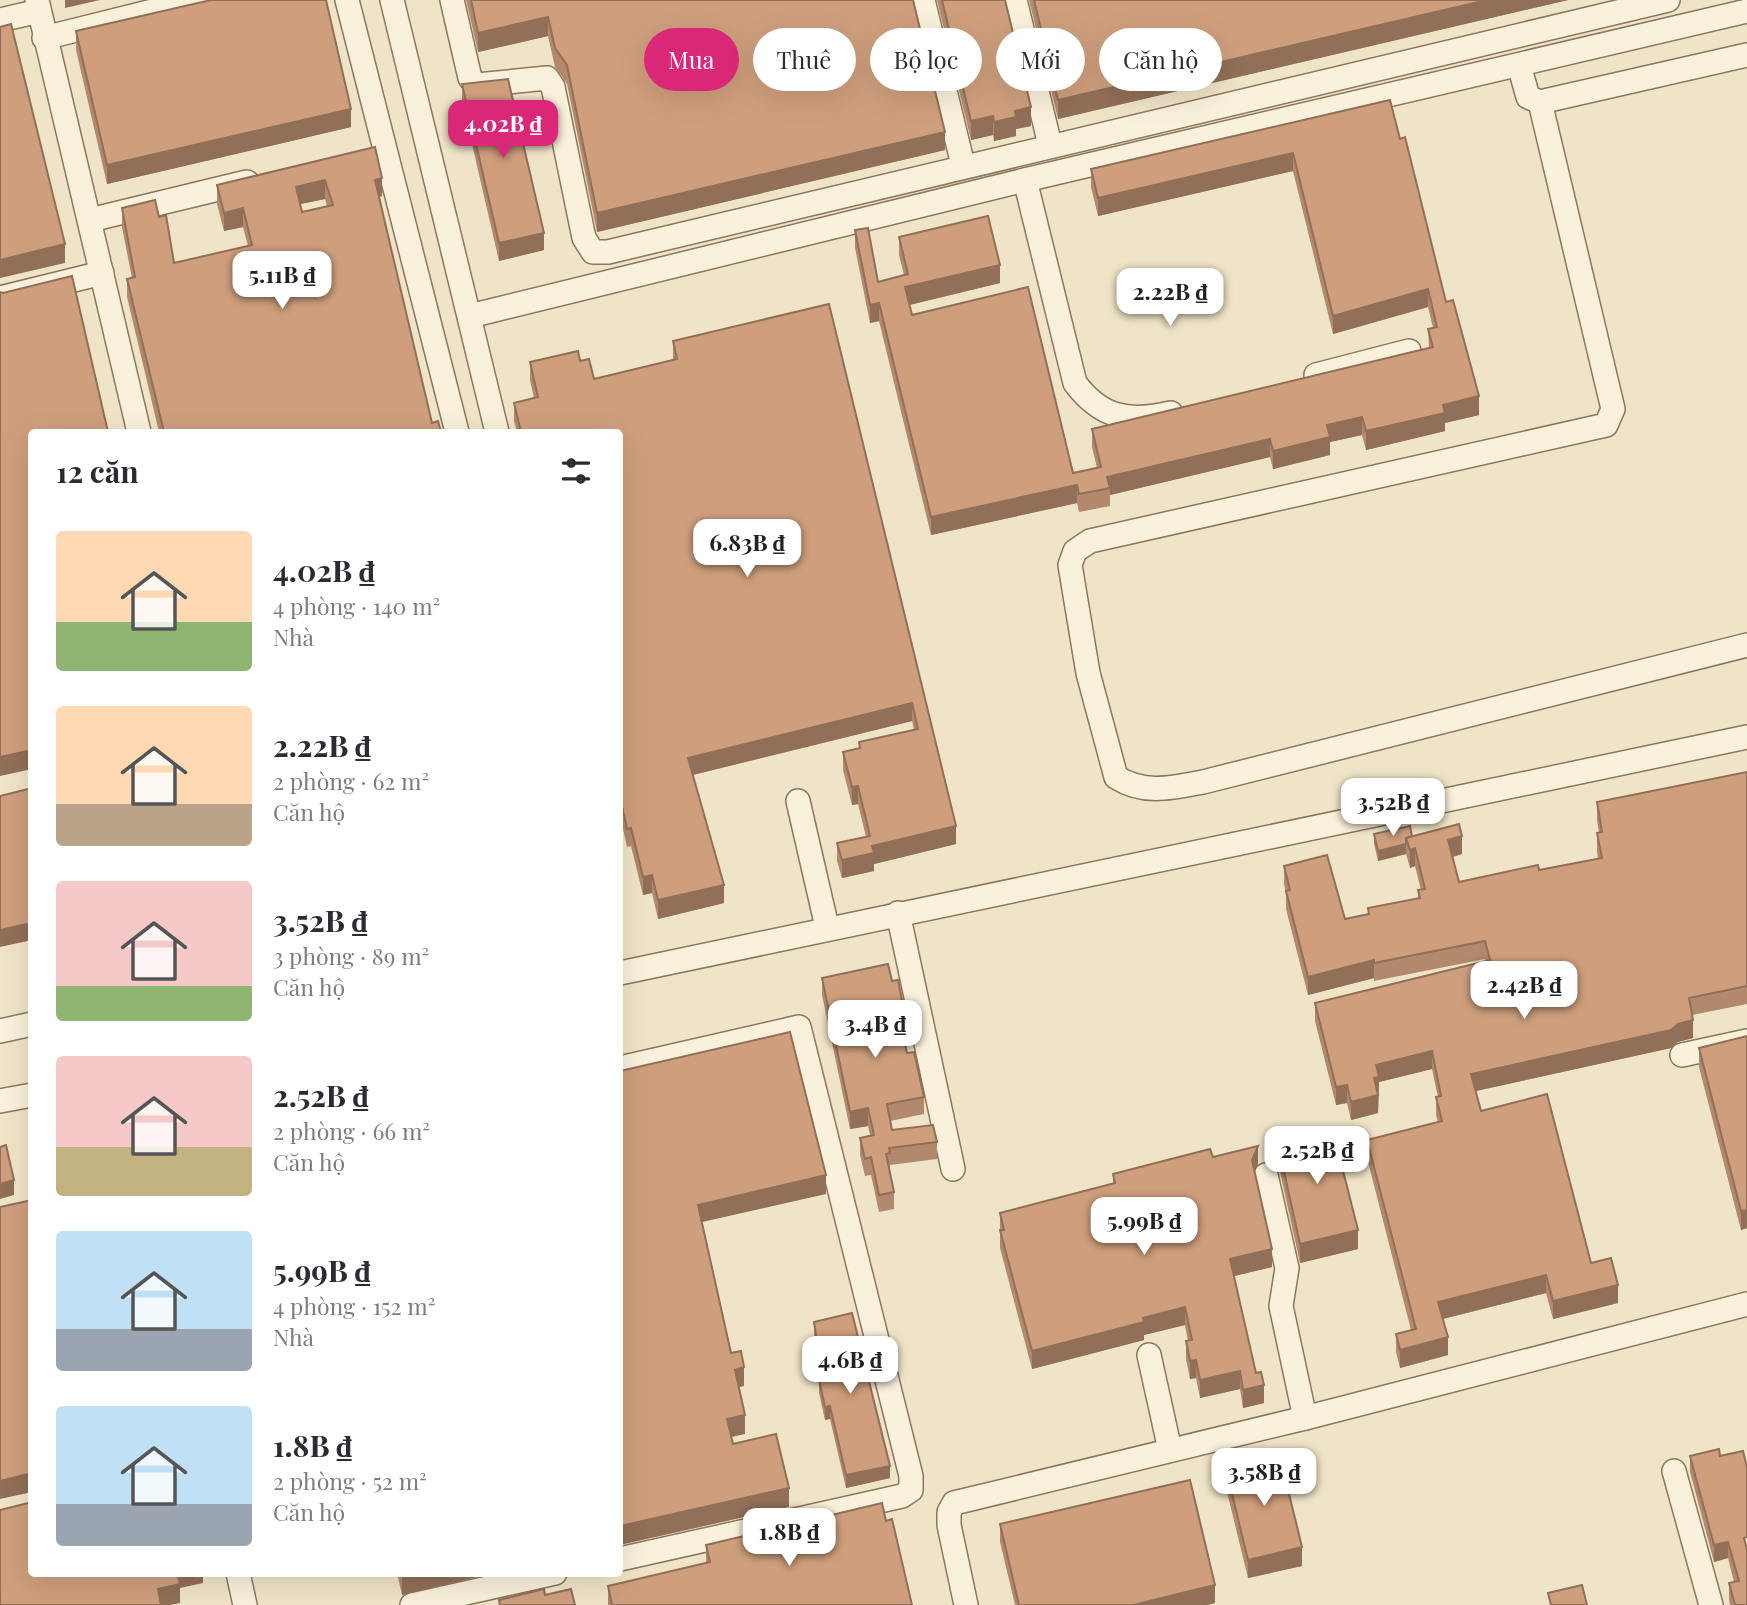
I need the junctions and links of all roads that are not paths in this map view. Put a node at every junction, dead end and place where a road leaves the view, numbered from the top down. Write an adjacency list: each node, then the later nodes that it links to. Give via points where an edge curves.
1 (197, 0): 11 (lane)
2 (347, 0): 16 (lane)
3 (392, 0): 24 (lane)
4 (453, 0): 18 (lane, via 470,78 477,85 547,78 553,87 584,237 593,252)
5 (923, 0): 18 (lane)
6 (1015, 0): 15 (lane)
7 (1668, 0): 15 (lane)
8 (38, 5): 10 (lane); 11 (lane)
9 (1747, 11): 13 (lane)
10 (0, 20)
11 (44, 38): 21 (lane)
12 (1747, 55): 14 (lane)
13 (1519, 65): 14 (lane, via 1528,97); 20 (lane)
14 (1540, 102): 31 (lane, via 1613,409 1606,425 1090,541 1074,551 1070,565 1088,673 1116,777 1131,786 1161,790 1203,782)
15 (1050, 145): 18 (lane)
16 (384, 149): 17 (lane); 29 (lane)
17 (357, 155)
18 (963, 165)
19 (264, 178): 21 (lane)
20 (1025, 180): 24 (lane); 27 (lane, via 1070,369 1088,400 1123,417 1153,417)
21 (90, 220): 22 (lane)
22 (102, 273): 23 (lane); 28 (lane)
23 (0, 298)
24 (470, 316): 30 (lane)
25 (1409, 351): 26 (lane)
26 (1288, 383)
27 (1194, 407)
28 (138, 429)
29 (456, 429)
30 (496, 429)
31 (1747, 645)
32 (1747, 737): 34 (lane)
33 (798, 801): 35 (lane)
34 (898, 914): 35 (lane); 44 (lane)
35 (827, 927): 36 (lane)
36 (623, 965)
37 (28, 1025): 38 (lane)
38 (0, 1031)
39 (1747, 1041): 40 (lane)
40 (1682, 1055)
41 (623, 1067): 51 (lane, via 799,1027 911,1476 911,1490 902,1496)
42 (28, 1096): 43 (lane)
43 (0, 1101)
44 (953, 1169)
45 (1266, 1175): 48 (lane, via 1287,1268 1281,1306)
46 (1747, 1304): 48 (lane)
47 (1149, 1355): 49 (lane)
48 (1306, 1418): 49 (lane)
49 (1170, 1450): 56 (lane, via 954,1503 949,1525)
50 (1675, 1471): 57 (lane)
51 (623, 1558)
52 (238, 1577): 54 (lane)
53 (537, 1577): 55 (lane)
54 (245, 1605)
55 (412, 1605)
56 (966, 1605)
57 (1711, 1605)

